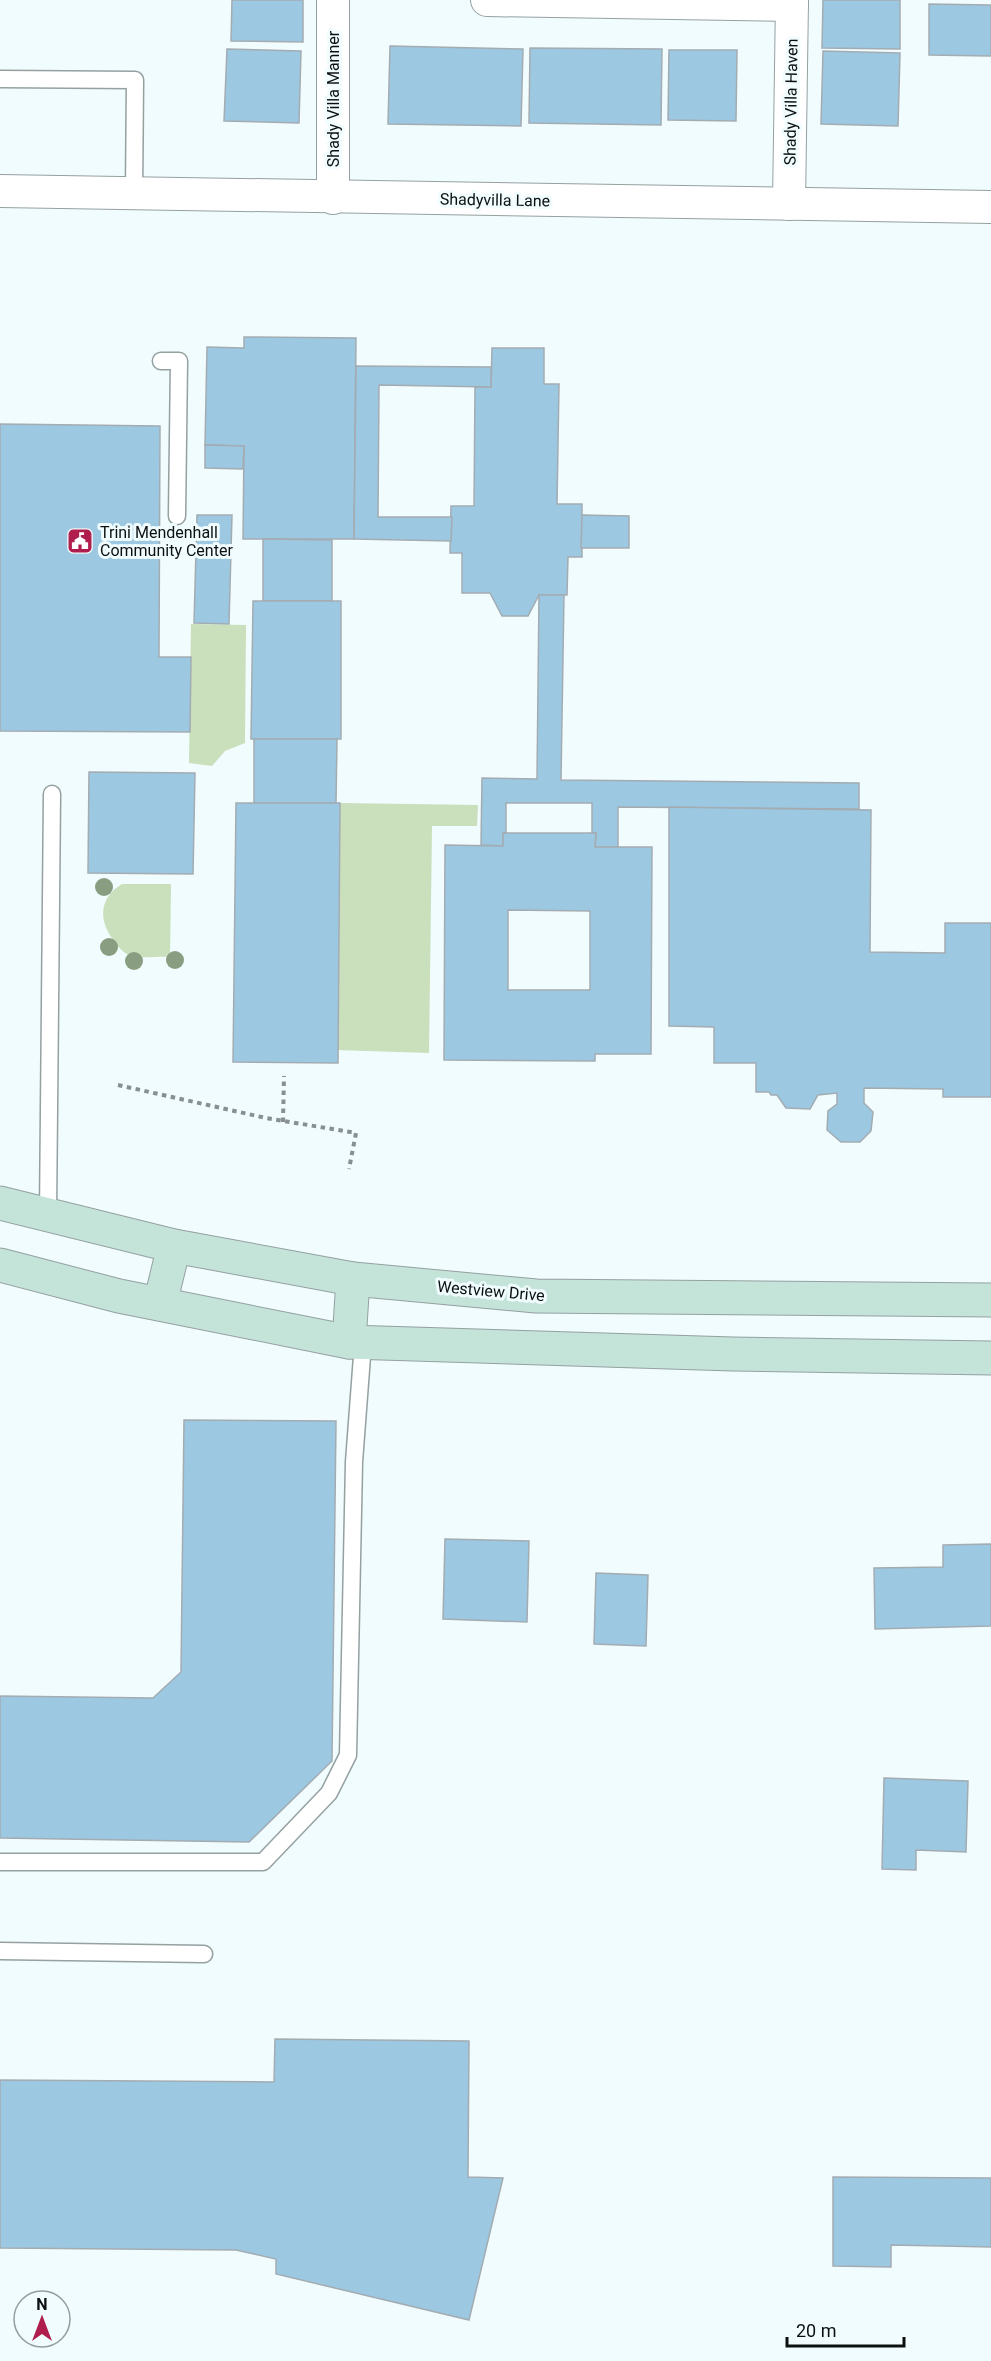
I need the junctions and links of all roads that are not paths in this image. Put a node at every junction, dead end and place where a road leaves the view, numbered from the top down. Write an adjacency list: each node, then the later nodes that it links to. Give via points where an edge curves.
1 (333, 0): 7 (street, Shady Villa Manner)
2 (487, 0): 3 (street)
3 (792, 2): 8 (street, Shady Villa Haven)
4 (0, 79): 6 (lane, via 135,80)
5 (0, 191): 6 (street, Shadyvilla Lane)
6 (134, 194): 7 (street, Shadyvilla Lane)
7 (333, 198): 8 (street, Shadyvilla Lane)
8 (789, 204): 9 (street, Shadyvilla Lane)
9 (991, 207)
10 (161, 361): 11 (lane, via 179,361)
11 (177, 516)
12 (52, 794): 14 (lane)
13 (0, 1203): 14 (main road, Westview Drive)
14 (48, 1215): 15 (main road, Westview Drive)
15 (174, 1246): 17 (main road, Westview Drive); 19 (main road)
16 (0, 1265): 19 (main road)
17 (353, 1279): 18 (main road, Westview Drive, via 536,1296); 20 (main road)
18 (991, 1300)
19 (160, 1304): 20 (main road)
20 (356, 1342): 21 (main road); 22 (lane, via 348,1755 329,1793 263,1862)
21 (991, 1358)
22 (0, 1862)
23 (0, 1951): 24 (lane)
24 (204, 1954)

